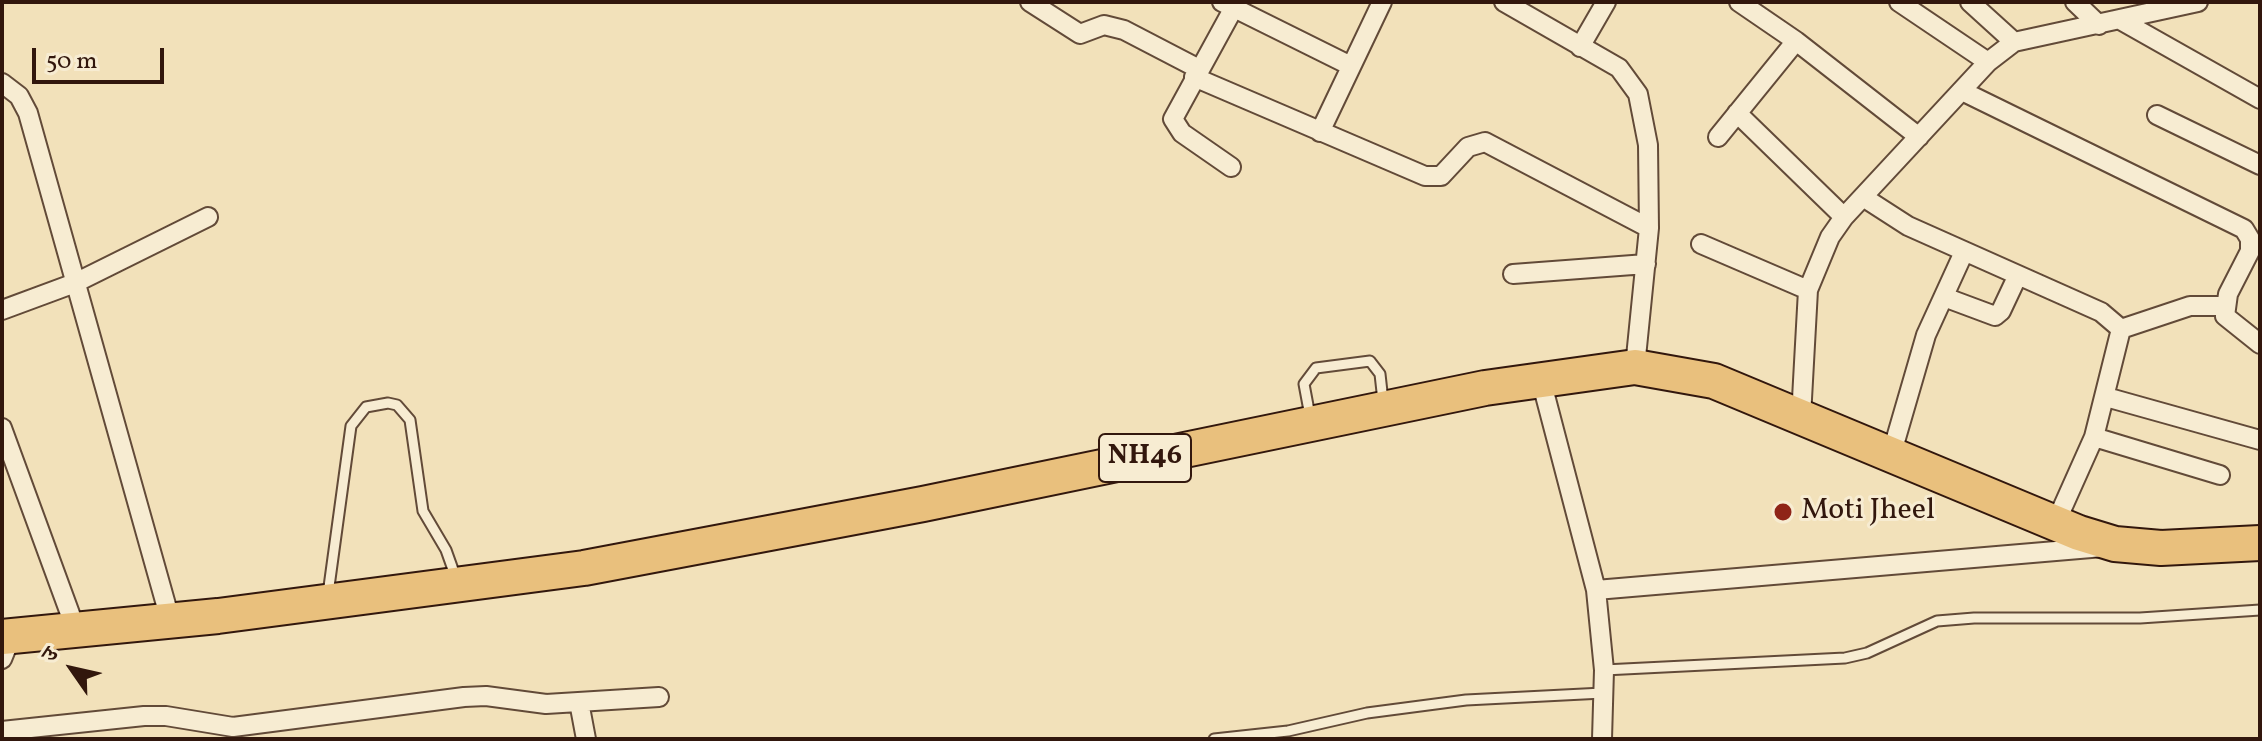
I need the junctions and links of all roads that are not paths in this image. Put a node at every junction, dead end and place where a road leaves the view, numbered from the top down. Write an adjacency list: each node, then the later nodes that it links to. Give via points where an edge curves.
1 (1030, 2): 18 (street, via 1080,34 1104,25 1124,30)
2 (1382, 2): 17 (street)
3 (1504, 2): 15 (street)
4 (1606, 2): 15 (street)
5 (1739, 2): 13 (street)
6 (1899, 2): 16 (street)
7 (1970, 2): 14 (street)
8 (2075, 2): 12 (street)
9 (2195, 2): 11 (street)
10 (1231, 4): 17 (street); 18 (street)
11 (2122, 21): 12 (street); 21 (street)
12 (2099, 25): 14 (street)
13 (1796, 41): 22 (street); 26 (street)
14 (2014, 42): 16 (street)
15 (1580, 47): 32 (street, via 1619,68 1638,94 1648,145)
16 (1988, 62): 20 (street)
17 (1349, 65): 24 (street)
18 (1196, 73): 24 (street); 28 (street, via 1175,110 1176,126)
19 (2, 83): 38 (street, via 19,96 28,113)
20 (1962, 91): 26 (street); 41 (street, via 2244,229 2250,251)
21 (2258, 94)
22 (1737, 113): 25 (street); 31 (street)
23 (2157, 115): 27 (street)
24 (1320, 132): 32 (street, via 1434,177 1450,171 1468,147 1485,142)
25 (1718, 137)
26 (1919, 137): 29 (street)
27 (2260, 165)
28 (1231, 167)
29 (1863, 197): 31 (street); 34 (street)
30 (208, 217): 38 (street)
31 (1844, 217): 39 (street)
32 (1649, 228): 35 (street)
33 (1701, 244): 39 (street)
34 (1964, 252): 37 (street); 40 (street)
35 (1646, 264): 36 (street); 45 (street)
36 (1513, 274)
37 (2017, 277): 40 (street, via 1995,316); 43 (street, via 2101,312)
38 (75, 283): 42 (street); 63 (street)
39 (1808, 290): 49 (street)
40 (1944, 297): 54 (street, via 1926,335)
41 (2224, 306): 43 (street, via 2190,306); 44 (street, via 2230,322)
42 (2, 310)
43 (2121, 329): 47 (street)
44 (2260, 344)
45 (1635, 367): 46 (highway, NH46); 49 (highway, NH46, via 1714,381)
46 (1541, 380): 48 (highway, NH46); 60 (street)
47 (2106, 397): 52 (street); 53 (street)
48 (1384, 409): 50 (highway, NH46); 50 (lane, via 1380,374 1370,361 1316,368 1304,384)
49 (1801, 417): 54 (highway, NH46)
50 (1311, 424): 59 (highway, NH46, via 584,568)
51 (2, 428): 64 (street)
52 (2094, 437): 55 (street); 56 (street)
53 (2260, 440)
54 (1892, 452): 56 (highway, NH46)
55 (2220, 475)
56 (2056, 522): 58 (highway, NH46)
57 (2260, 543): 58 (highway, NH46, via 2161,548)
58 (2115, 544): 60 (street, via 2061,553)
59 (457, 584): 61 (highway, NH46); 61 (lane, via 446,550 423,511 410,420 388,403 366,407 351,426)
60 (1596, 590): 66 (street)
61 (327, 601): 63 (highway, NH46)
62 (2260, 610): 66 (lane, via 1937,621 1845,658)
63 (170, 619): 64 (highway, NH46)
64 (76, 630): 65 (highway, NH46)
65 (5, 644)
66 (1604, 670): 67 (street)
67 (1604, 693): 72 (lane, via 1466,700); 73 (street)
68 (659, 697): 69 (street)
69 (579, 702): 70 (street, via 475,696 233,727 144,716); 71 (street)
70 (2, 731)
71 (586, 739)
72 (1214, 739)
73 (1602, 739)

